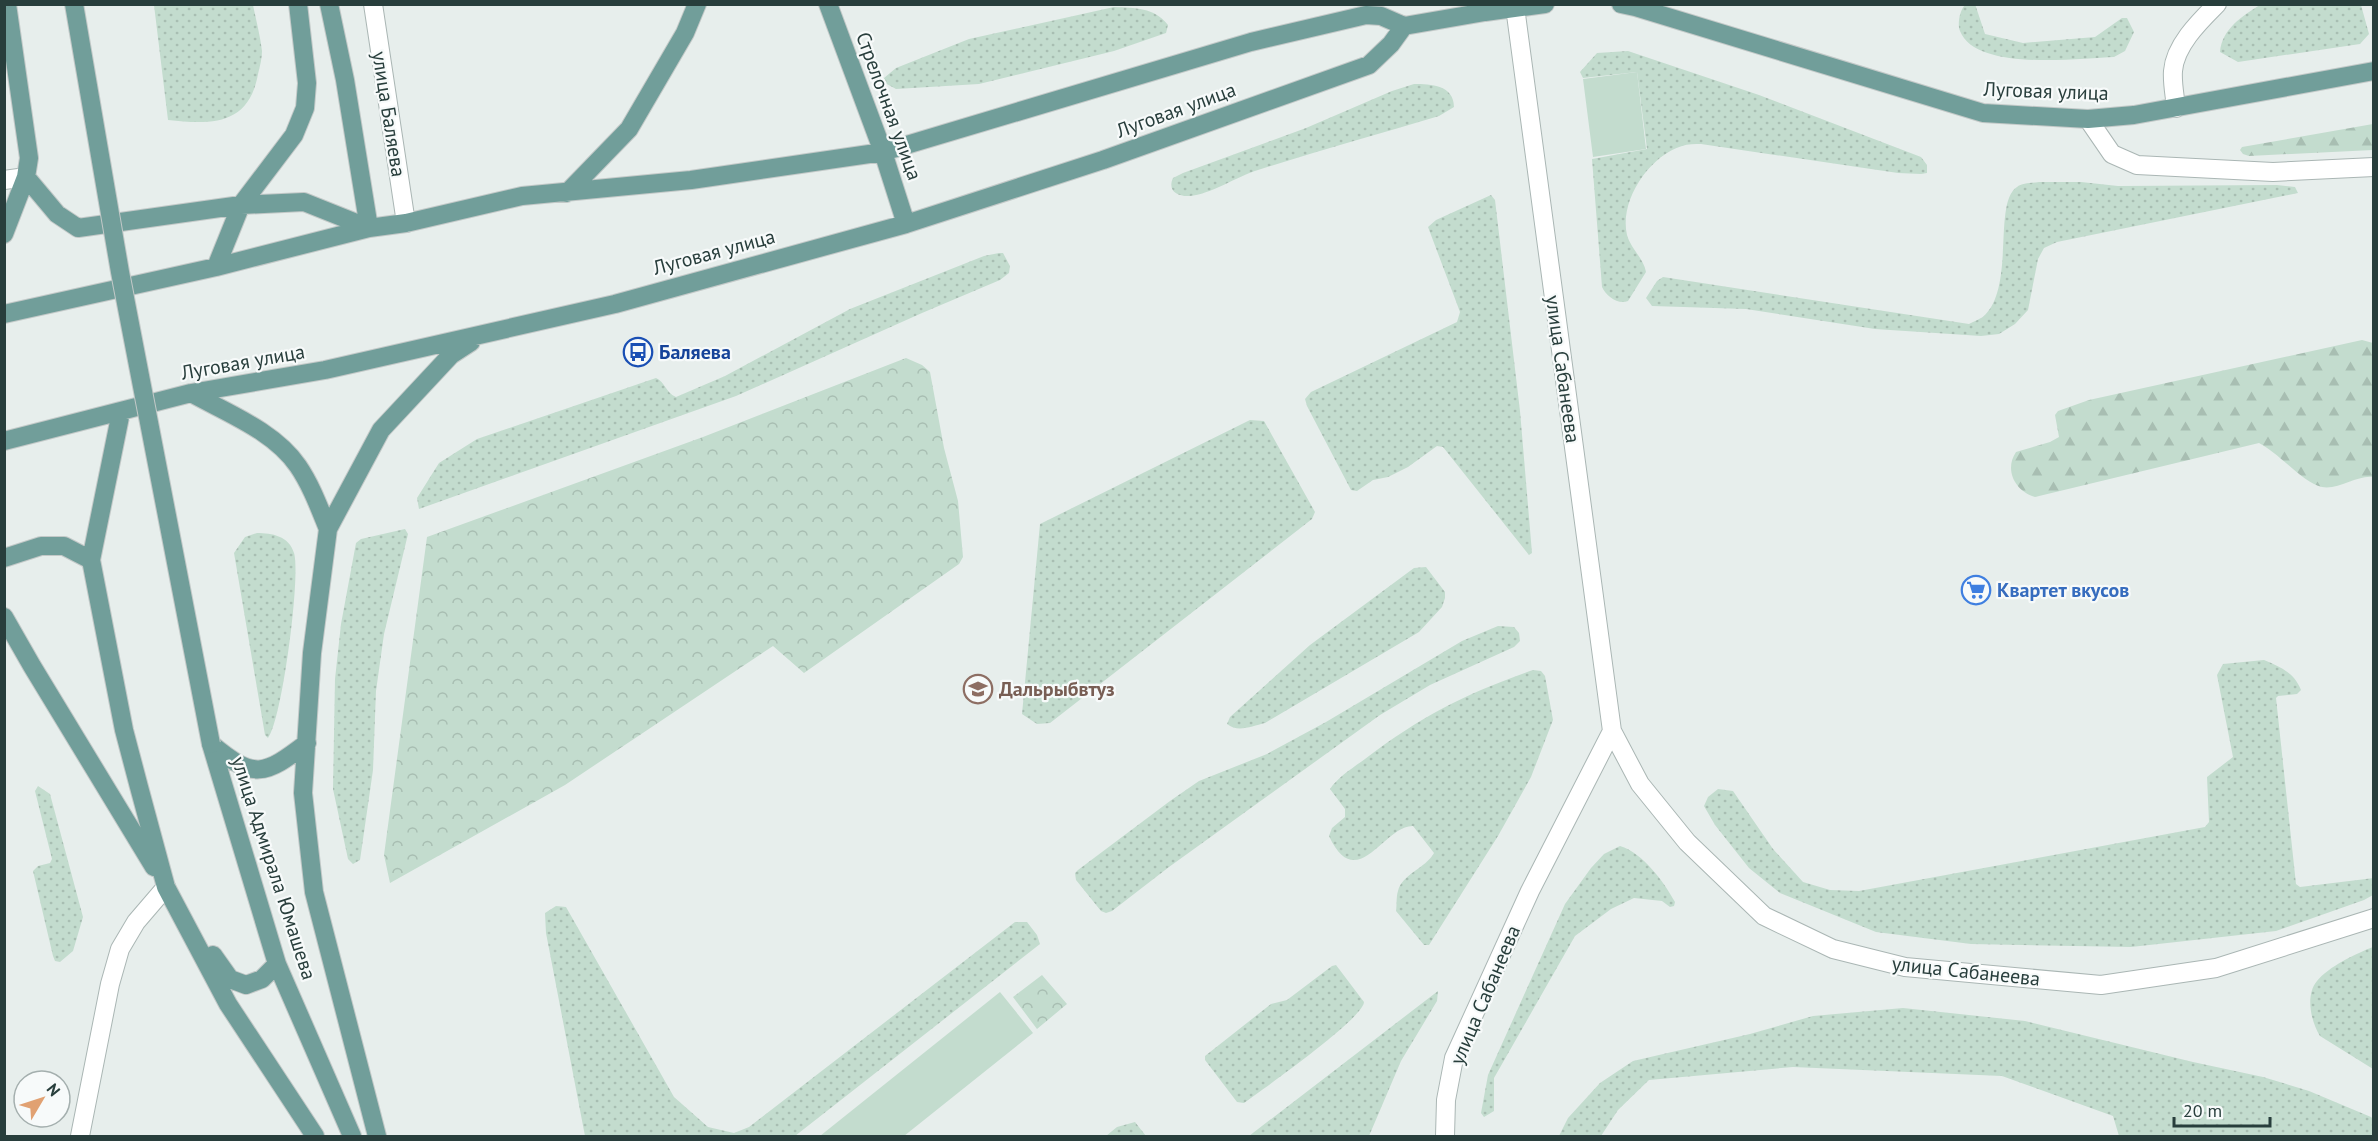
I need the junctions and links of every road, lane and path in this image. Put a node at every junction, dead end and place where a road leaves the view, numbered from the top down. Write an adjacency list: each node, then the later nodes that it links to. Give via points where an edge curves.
1 (7, 4): 18 (main road, via 29,158)
2 (74, 4): 38 (main road, улица Адмирала Юмашева, bridge, via 120,272)
3 (298, 4): 21 (main road, via 307,83 304,108 294,135)
4 (329, 4): 24 (main road)
5 (373, 4): 22 (street, улица Баляева)
6 (697, 4): 20 (main road, via 685,33 629,129)
7 (828, 4): 16 (main road, Стрелочная улица)
8 (1545, 4): 11 (main road)
9 (2217, 4): 14 (street, via 2200,21 2176,58 2172,79)
10 (1631, 5): 15 (main road, Луговая улица, via 1983,113)
11 (1515, 7): 12 (main road); 36 (street, улица Сабанеева)
12 (1404, 26): 16 (main road, Луговая улица, via 1381,16 1366,15 1279,35); 23 (main road, Луговая улица, via 1369,65 1083,167)
13 (2373, 70): 14 (main road, Луговая улица)
14 (2176, 108): 15 (main road, Луговая улица)
15 (2088, 119): 17 (street, via 2112,154 2138,165 2273,172)
16 (883, 152): 20 (main road, Луговая улица, via 691,180); 23 (main road, Стрелочная улица)
17 (2373, 167)
18 (26, 177): 19 (street); 21 (main road, via 57,214 78,228); 25 (main road)
19 (4, 180)
20 (567, 193): 22 (main road, Луговая улица, via 522,196)
21 (241, 205): 24 (main road, via 304,202); 26 (main road)
22 (406, 223): 24 (main road, Луговая улица)
23 (906, 224): 28 (main road, Луговая улица, via 615,304)
24 (369, 228): 26 (main road, Луговая улица)
25 (4, 234)
26 (216, 267): 27 (main road, Луговая улица)
27 (4, 314)
28 (480, 336): 29 (main road, Луговая улица, via 325,370); 32 (main road, via 451,355 381,430)
29 (191, 393): 30 (main road, Луговая улица); 32 (main road, via 260,431 282,448 309,484)
30 (121, 412): 31 (main road, Луговая улица); 34 (main road)
31 (4, 441)
32 (328, 529): 37 (main road, via 312,653)
33 (4, 558): 34 (main road, via 41,546 64,546)
34 (91, 560): 39 (main road, via 124,730)
35 (4, 617): 39 (main road)
36 (1612, 730): 40 (street, улица Сабанеева, via 1640,784 1687,842 1764,916 1833,949 1905,967 2101,985 2216,968); 46 (street, улица Сабанеева, via 1530,891 1454,1058 1446,1100)
37 (307, 743): 38 (main road, via 264,770 249,770); 45 (main road, via 303,793 314,892)
38 (211, 744): 41 (main road, улица Адмирала Юмашева)
39 (166, 887): 41 (main road, via 230,979 246,986 262,979); 42 (street, via 136,922 120,949); 43 (main road, via 228,1004)
40 (2373, 918)
41 (277, 964): 44 (main road, улица Адмирала Юмашева)
42 (80, 1137)
43 (315, 1137)
44 (352, 1137)
45 (377, 1137)
46 (1445, 1137)

